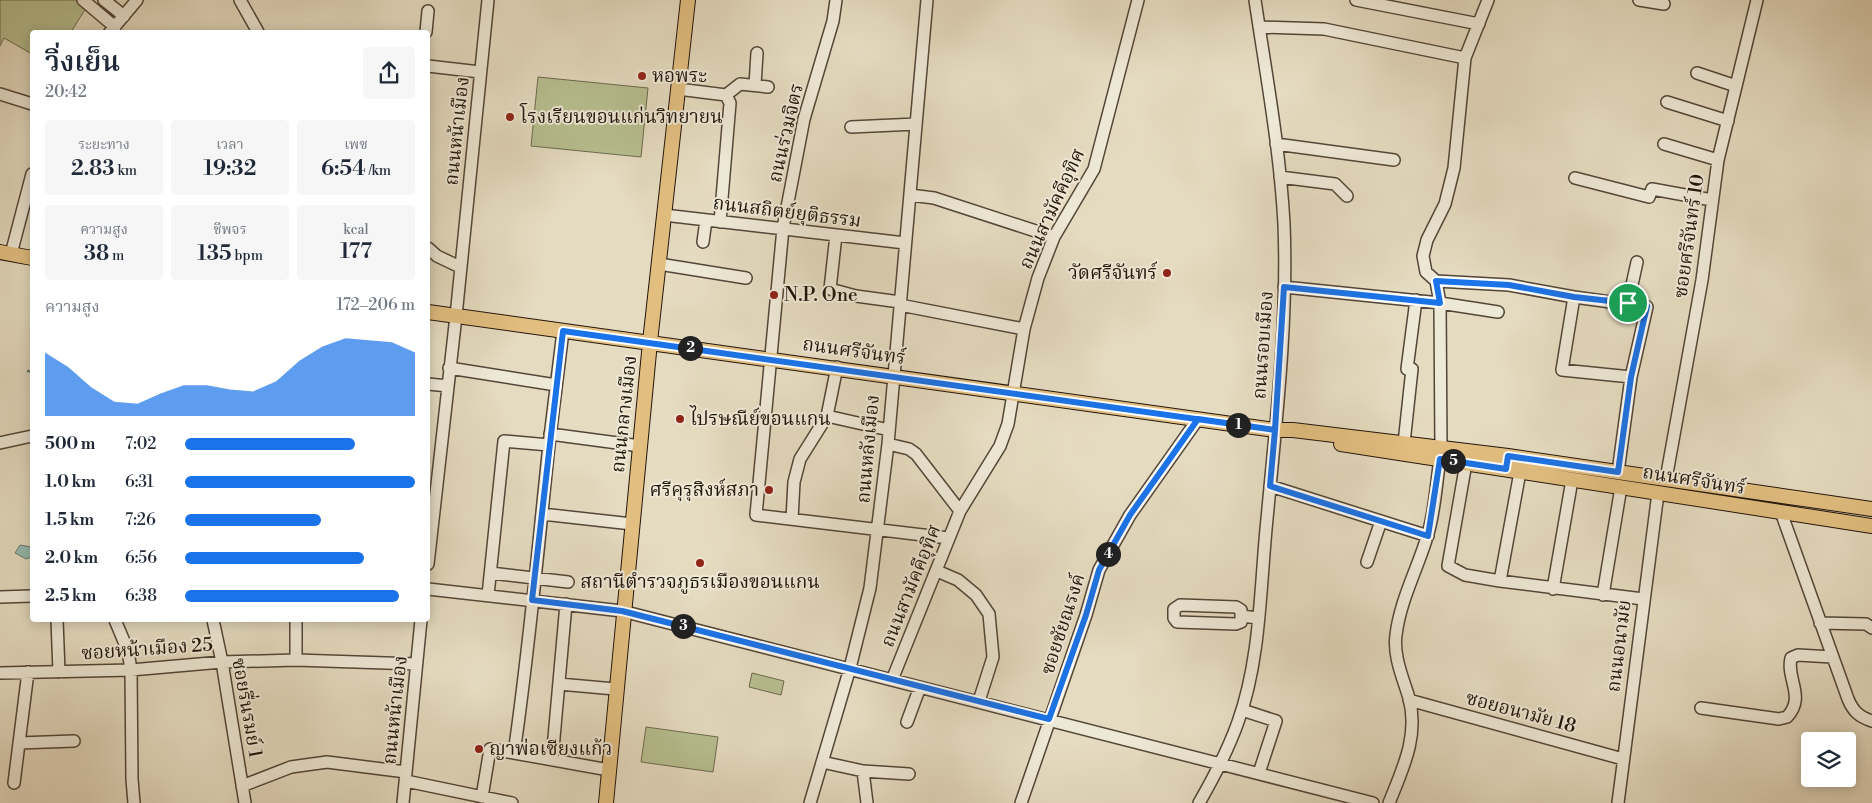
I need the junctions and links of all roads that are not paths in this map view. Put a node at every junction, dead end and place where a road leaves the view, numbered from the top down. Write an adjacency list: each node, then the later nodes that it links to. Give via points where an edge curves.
1 (83, 0): 20 (street)
2 (104, 0): 17 (street)
3 (137, 0): 17 (street)
4 (240, 0): 21 (street)
5 (488, 0): 26 (street, ถนนหน้าเมือง)
6 (688, 0): 31 (main road, ถนนกลางเมือง)
7 (836, 0): 52 (street, ถนนร่วมจิตร, via 833,21 804,119)
8 (926, 0): 37 (street, ถนนหลังเมือง)
9 (1138, 0): 54 (street, ถนนสามัคคีอุทิศ, via 1094,169)
10 (1255, 0): 19 (street, ถนนรอบเมือง)
11 (1356, 0): 18 (street)
12 (1488, 0): 18 (street)
13 (1639, 0): 15 (street)
14 (1757, 0): 29 (street, ซอยศรีจันทร์ 10)
15 (1664, 4)
16 (428, 11): 22 (street)
17 (124, 16): 20 (street)
18 (1479, 24): 24 (street)
19 (1259, 27): 24 (street, via 1324,29); 39 (street, ถนนรอบเมือง)
20 (113, 30)
21 (257, 30)
22 (426, 30)
23 (757, 54): 28 (street)
24 (1465, 58): 64 (street, via 1454,168 1444,204 1422,256 1426,272)
25 (430, 66): 26 (street)
26 (480, 72): 62 (street, ถนนหน้าเมือง)
27 (1697, 73): 29 (street)
28 (755, 86): 30 (street); 33 (street, via 740,84)
29 (1736, 86): 36 (street, ซอยศรีจันทร์ 10)
30 (768, 87)
31 (678, 89): 33 (street); 49 (main road, ถนนกลางเมือง)
32 (0, 94): 35 (street)
33 (726, 95): 51 (street, via 730,103)
34 (1667, 102): 36 (street)
35 (30, 103)
36 (1728, 121): 42 (street, ซอยศรีจันทร์ 10)
37 (916, 124): 38 (street); 46 (street, ถนนหลังเมือง)
38 (851, 127)
39 (1276, 144): 41 (street); 43 (street, ถนนรอบเมือง)
40 (1664, 144): 42 (street)
41 (1394, 160)
42 (1718, 160): 48 (street, ซอยศรีจันทร์ 10)
43 (1280, 177): 47 (street, via 1336,184); 65 (street, ถนนรอบเมือง)
44 (1575, 178): 48 (street, via 1650,197 1652,190)
45 (30, 180): 58 (street)
46 (910, 195): 54 (street, via 934,198); 56 (street, ถนนหลังเมือง)
47 (1347, 196)
48 (1712, 200): 101 (street, ซอยศรีจันทร์ 10, via 1702,280)
49 (664, 215): 50 (street, ถนนสถิตย์ยุติธรรม); 61 (main road, ถนนกลางเมือง)
50 (706, 220): 51 (street, ถนนสถิตย์ยุติธรรม); 55 (street)
51 (720, 222): 52 (street, ถนนสถิตย์ยุติธรรม)
52 (783, 228): 53 (street, ถนนสถิตย์ยุติธรรม); 77 (street, ถนนร่วมจิตร)
53 (836, 235): 56 (street, ถนนสถิตย์ยุติธรรม); 68 (street, via 830,289)
54 (1054, 237): 74 (street, ถนนสามัคคีอุทิศ, via 1038,278)
55 (704, 242)
56 (905, 244): 68 (street, ถนนหลังเมือง)
57 (430, 250): 62 (street)
58 (6, 253): 59 (main road)
59 (30, 258)
60 (1637, 262): 70 (street)
61 (659, 264): 63 (street); 76 (main road, ถนนกลางเมือง)
62 (460, 267): 73 (street, ถนนหน้าเมือง)
63 (746, 278)
64 (1436, 281): 66 (street, via 1509,285); 69 (street)
65 (1284, 287): 67 (street); 89 (street, ถนนรอบเมือง)
66 (1574, 297): 70 (street); 81 (street, via 1562,370)
67 (1416, 300): 69 (street); 93 (street, via 1407,369 1412,369)
68 (900, 303): 74 (street); 80 (street, ถนนหลังเมือง)
69 (1440, 303): 72 (street); 96 (street)
70 (1628, 303): 81 (street, via 1647,306)
71 (430, 312): 73 (main road, ถนนศรีจันทร์)
72 (1498, 312)
73 (456, 316): 75 (main road, ถนนศรีจันทร์); 78 (street, ถนนหน้าเมือง)
74 (1024, 329): 85 (street, ถนนสามัคคีอุทิศ)
75 (563, 331): 76 (main road, ถนนศรีจันทร์); 83 (street)
76 (650, 342): 77 (main road, ถนนศรีจันทร์); 95 (main road, ถนนกลางเมือง)
77 (772, 358): 79 (main road, ถนนศรีจันทร์); 110 (street, ถนนร่วมจิตร, via 756,515)
78 (449, 368): 83 (street); 84 (street, ถนนหน้าเมือง)
79 (837, 368): 80 (main road, ถนนศรีจันทร์); 86 (street)
80 (892, 376): 85 (main road, ถนนศรีจันทร์); 88 (street, ถนนหลังเมือง)
81 (1631, 377): 100 (street)
82 (430, 384): 84 (street)
83 (556, 385): 91 (street)
84 (448, 386): 117 (street, ถนนหน้าเมือง)
85 (1012, 392): 87 (main road, ถนนศรีจันทร์); 107 (street, ถนนสามัคคีอุทิศ, via 1008,424 1000,446)
86 (827, 416): 88 (street); 110 (street, via 800,459 794,482)
87 (1198, 419): 89 (main road, ถนนศรีจันทร์); 160 (street, ซอยชัยณรงค์, via 1130,515 1099,570)
88 (889, 430): 94 (street, ถนนหลังเมือง)
89 (1275, 430): 93 (main road, ถนนศรีจันทร์); 96 (main road, ถนนศรีจันทร์, via 1295,438); 103 (street, ถนนรอบเมือง)
90 (30, 436): 92 (street)
91 (550, 440): 95 (street); 109 (street); 120 (street, via 504,441)
92 (0, 443)
93 (1404, 443): 96 (main road, ถนนศรีจันทร์)
94 (888, 444): 107 (street, via 916,454); 114 (street, ถนนหลังเมือง)
95 (640, 446): 112 (main road, ถนนกลางเมือง)
96 (1441, 453): 97 (main road, ถนนศรีจันทร์); 98 (main road, ถนนศรีจันทร์); 115 (street)
97 (1466, 463): 98 (main road, ถนนศรีจันทร์); 122 (street, via 1448,566 1465,575)
98 (1507, 463): 99 (main road, ถนนศรีจันทร์); 100 (main road, ถนนศรีจันทร์)
99 (1520, 472): 102 (main road, ถนนศรีจันทร์); 122 (street)
100 (1618, 472): 101 (main road, ถนนศรีจันทร์)
101 (1663, 479): 105 (main road); 106 (main road, ถนนศรีจันทร์)
102 (1572, 480): 104 (main road, ถนนศรีจันทร์); 125 (street)
103 (1270, 486): 111 (street); 135 (street, ถนนรอบเมือง)
104 (1621, 487): 105 (main road, ถนนศรีจันทร์); 127 (street)
105 (1658, 493): 108 (main road, ถนนศรีจันทร์); 130 (street, ถนนอนามัย)
106 (1868, 509): 113 (main road)
107 (960, 511): 116 (street, ถนนสามัคคีอุทิศ)
108 (1781, 512): 113 (main road, ถนนศรีจันทร์); 141 (street)
109 (542, 514): 112 (street); 121 (street)
110 (792, 519): 114 (street)
111 (1381, 521): 115 (street); 118 (street)
112 (632, 524): 133 (main road, ถนนกลางเมือง)
113 (1867, 525)
114 (878, 530): 116 (street); 147 (street, ถนนหลังเมือง, via 870,588)
115 (1428, 536): 156 (street, via 1406,595 1396,636 1398,661)
116 (948, 538): 119 (street, ถนนสามัคคีอุทิศ)
117 (430, 546)
118 (1367, 562)
119 (937, 571): 152 (street, ถนนสามัคคีอุทิศ); 157 (street, via 958,580 976,595 989,614 993,657)
120 (491, 573): 121 (street); 126 (street)
121 (535, 578): 123 (street); 131 (street)
122 (1500, 581): 125 (street)
123 (568, 582)
124 (430, 589): 126 (street)
125 (1553, 589): 127 (street)
126 (488, 595): 131 (street)
127 (1603, 595): 130 (street)
128 (30, 596): 129 (street)
129 (0, 597)
130 (1642, 599): 166 (street, ถนนอนามัย)
131 (532, 600): 132 (street); 165 (street)
132 (566, 604): 133 (street); 153 (street)
133 (622, 611): 147 (street); 155 (main road, ถนนกลางเมือง)
134 (1241, 616): 134 (street, via 1241,622 1236,624 1177,622 1174,609 1180,605 1236,607 1241,610); 135 (street)
135 (1258, 618): 159 (street, ถนนรอบเมือง)
136 (57, 622): 150 (street)
137 (116, 622): 148 (street, via 128,651)
138 (213, 622): 145 (street, ซอยรื่นรมย์ 1)
139 (296, 622): 144 (street)
140 (418, 622): 146 (street, ถนนหน้าเมือง)
141 (1820, 622): 142 (street, via 1866,624); 143 (street)
142 (1872, 628)
143 (1832, 657): 158 (street, via 1798,655 1791,658 1797,694 1787,717 1779,719); 161 (street, via 1853,710 1863,719)
144 (296, 660): 145 (street, ซอยหน้าเมือง 25); 146 (street, ซอยหน้าเมือง 25)
145 (222, 662): 148 (street, ซอยหน้าเมือง 25); 176 (street, ซอยรื่นรมย์ 1)
146 (416, 664): 174 (street, ถนนหน้าเมือง)
147 (850, 668): 152 (street); 168 (street, ถนนหลังเมือง)
148 (131, 670): 150 (street, ซอยหน้าเมือง 25); 178 (street)
149 (28, 672): 150 (street, ซอยหน้าเมือง 25); 151 (street, ซอยหน้าเมือง 25); 164 (street)
150 (59, 672)
151 (0, 673)
152 (892, 680): 154 (street)
153 (559, 684): 155 (street); 167 (street)
154 (920, 687): 157 (street); 162 (street)
155 (616, 689): 170 (main road, ถนนกลางเมือง)
156 (1409, 700): 166 (street, ซอยอนามัย 18); 188 (street, via 1414,729 1408,756)
157 (979, 701): 160 (street)
158 (1700, 708)
159 (1242, 710): 169 (street, ถนนรอบเมือง); 172 (street, via 1276,721)
160 (1049, 719): 169 (street); 185 (street, ซอยชัยณรงค์)
161 (1872, 721)
162 (907, 722)
163 (74, 741): 164 (street)
164 (19, 744): 175 (street)
165 (514, 753): 167 (street); 177 (street, via 490,749)
166 (1623, 759): 189 (street, ถนนอนามัย)
167 (552, 760): 170 (street)
168 (822, 762): 171 (street); 183 (street, ถนนหลังเมือง)
169 (1222, 763): 172 (street); 186 (street, ถนนรอบเมือง)
170 (610, 770): 182 (main road, ถนนกลางเมือง)
171 (863, 771): 173 (street); 184 (street)
172 (1259, 773): 187 (street)
173 (909, 774)
174 (406, 777): 176 (street, via 326,762 291,767); 177 (street); 180 (street, ถนนหน้าเมือง)
175 (14, 782)
176 (242, 786): 179 (street, ซอยรื่นรมย์ 1)
177 (482, 797): 181 (street)
178 (134, 803)
179 (245, 803)
180 (403, 803)
181 (512, 803)
182 (606, 803)
183 (810, 803)
184 (867, 803)
185 (1021, 803)
186 (1199, 803)
187 (1373, 803)
188 (1388, 803)
189 (1618, 803)

